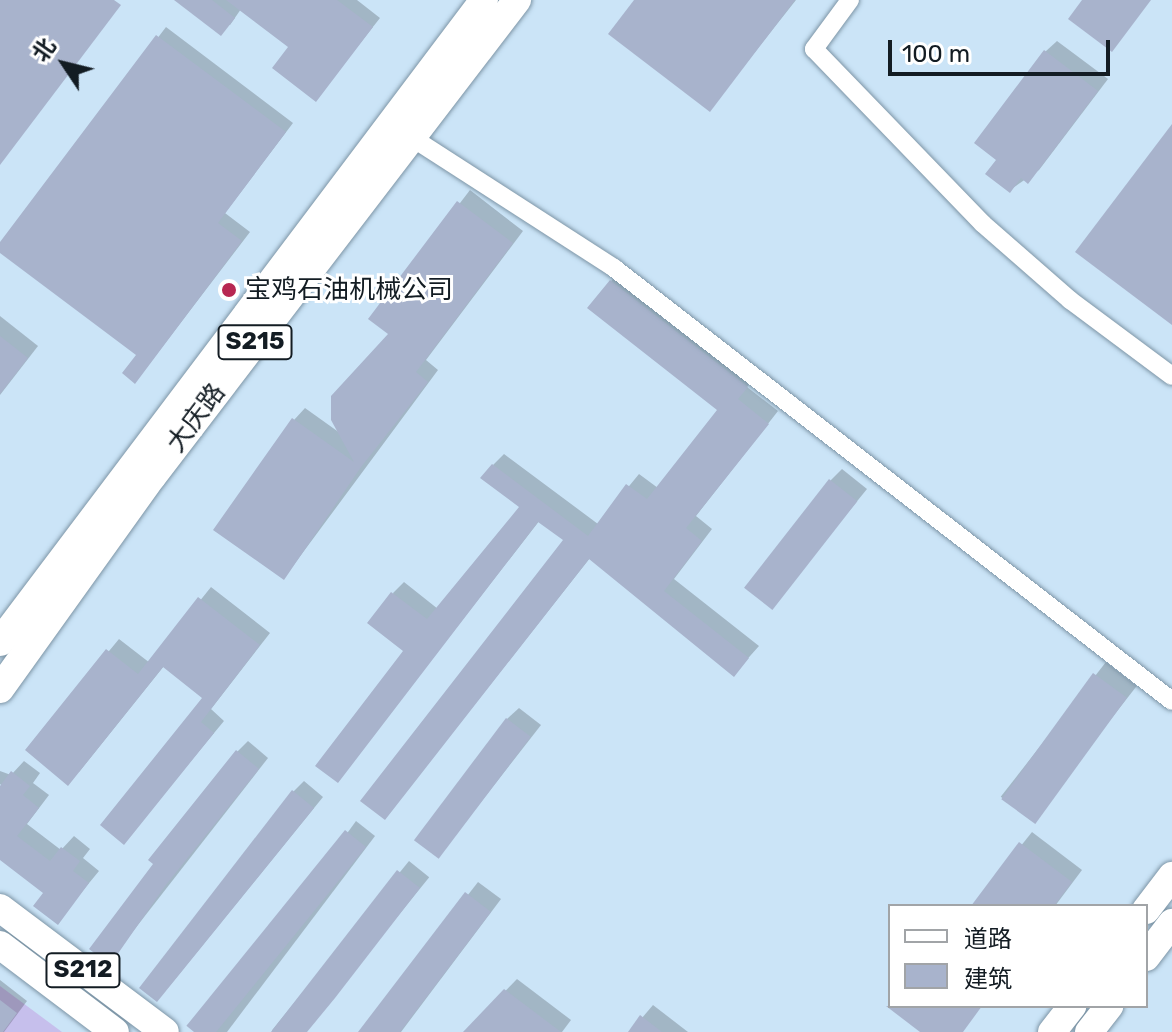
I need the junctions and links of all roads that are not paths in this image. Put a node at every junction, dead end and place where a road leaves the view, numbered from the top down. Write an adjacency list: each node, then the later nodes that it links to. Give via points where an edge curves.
1 (484, 0): 6 (main road, 大庆路 / S215)
2 (517, 0): 4 (main road, 大庆路 / S215)
3 (850, 0): 5 (street, via 814,49 983,224 1070,300)
4 (411, 137): 7 (main road, 大庆路 / S215, via 152,477); 8 (street, via 614,268)
5 (1172, 376)
6 (0, 642)
7 (0, 689)
8 (1172, 701)
9 (1172, 876): 10 (main road)
10 (1148, 907)
11 (0, 908): 18 (main road, S212)
12 (1172, 923): 14 (main road)
13 (0, 945): 17 (main road, S212)
14 (1148, 954)
15 (1070, 1008): 19 (main road)
16 (1107, 1008): 20 (main road)
17 (115, 1032)
18 (165, 1032)
19 (1052, 1032)
20 (1089, 1032)

